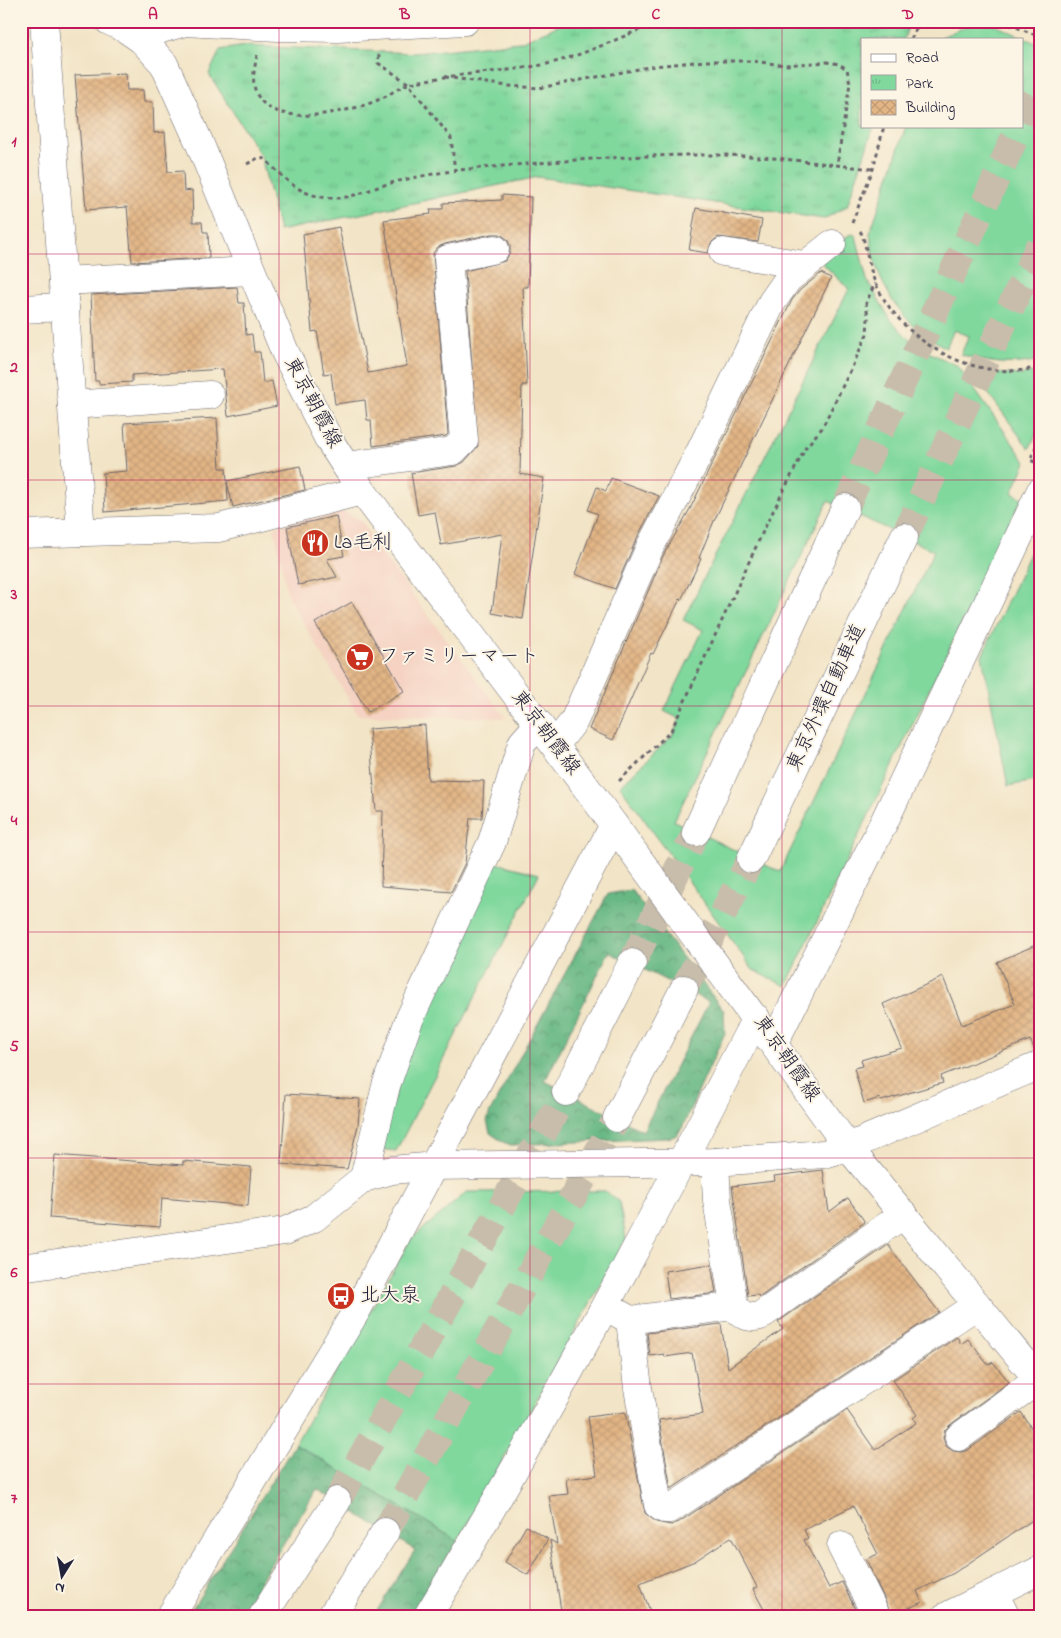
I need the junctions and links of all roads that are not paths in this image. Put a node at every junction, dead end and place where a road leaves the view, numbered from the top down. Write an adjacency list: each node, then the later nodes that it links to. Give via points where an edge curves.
1 (44, 21): 11 (main road)
2 (109, 21): 5 (main road, 東京朝霞線)
3 (465, 21): 4 (main road, via 338,28)
4 (214, 23): 5 (main road, via 185,22 161,29)
5 (142, 40): 10 (main road, 東京朝霞線, via 164,64)
6 (832, 244): 9 (main road)
7 (495, 249): 15 (main road, via 448,259 464,440 453,451)
8 (723, 252): 9 (main road)
9 (804, 266): 22 (main road, via 788,279 759,326 699,454 650,546 574,721)
10 (251, 271): 11 (main road); 15 (main road, 東京朝霞線, via 296,375)
11 (64, 294): 12 (main road); 14 (main road)
12 (21, 310)
13 (210, 394): 14 (main road)
14 (72, 405): 19 (main road)
15 (346, 466): 16 (main road, 東京朝霞線)
16 (362, 491): 19 (main road, via 219,528); 22 (main road, 東京朝霞線)
17 (1040, 492): 29 (main road, via 885,820)
18 (845, 508): 24 (main road)
19 (81, 532): 20 (main road)
20 (21, 534)
21 (904, 537): 25 (main road, 東京外環自動車道)
22 (547, 735): 23 (main road, 東京朝霞線); 37 (main road, via 522,743 492,842 409,1020 386,1086)
23 (614, 825): 28 (main road, 東京朝霞線); 36 (main road)
24 (696, 832)
25 (751, 859)
26 (632, 964): 31 (main road)
27 (684, 990): 32 (main road)
28 (756, 1018): 29 (main road, 東京朝霞線); 35 (main road)
29 (774, 1043): 33 (main road, 東京朝霞線)
30 (1040, 1066): 33 (main road)
31 (566, 1092)
32 (617, 1118)
33 (848, 1147): 34 (main road, via 824,1154); 38 (main road, 東京朝霞線)
34 (715, 1162): 35 (main road); 42 (main road, via 717,1200)
35 (681, 1163): 36 (main road); 41 (main road)
36 (436, 1166): 37 (main road, via 392,1170); 51 (main road, via 357,1310)
37 (364, 1178): 39 (main road, via 314,1218 285,1231)
38 (904, 1214): 40 (main road, 東京朝霞線); 42 (main road, via 760,1316)
39 (21, 1268)
40 (977, 1304): 43 (main road, via 670,1509 658,1505); 44 (main road, 東京朝霞線)
41 (605, 1306): 43 (main road); 54 (main road, via 537,1432)
42 (737, 1318): 43 (main road)
43 (630, 1320)
44 (1039, 1381): 45 (main road)
45 (959, 1437)
46 (337, 1502): 52 (main road)
47 (386, 1532): 53 (main road)
48 (841, 1546): 55 (main road)
49 (1040, 1570): 50 (main road)
50 (994, 1593): 56 (main road); 57 (main road)
51 (170, 1617)
52 (262, 1617)
53 (331, 1617)
54 (427, 1617)
55 (877, 1617)
56 (946, 1617)
57 (1006, 1617)

